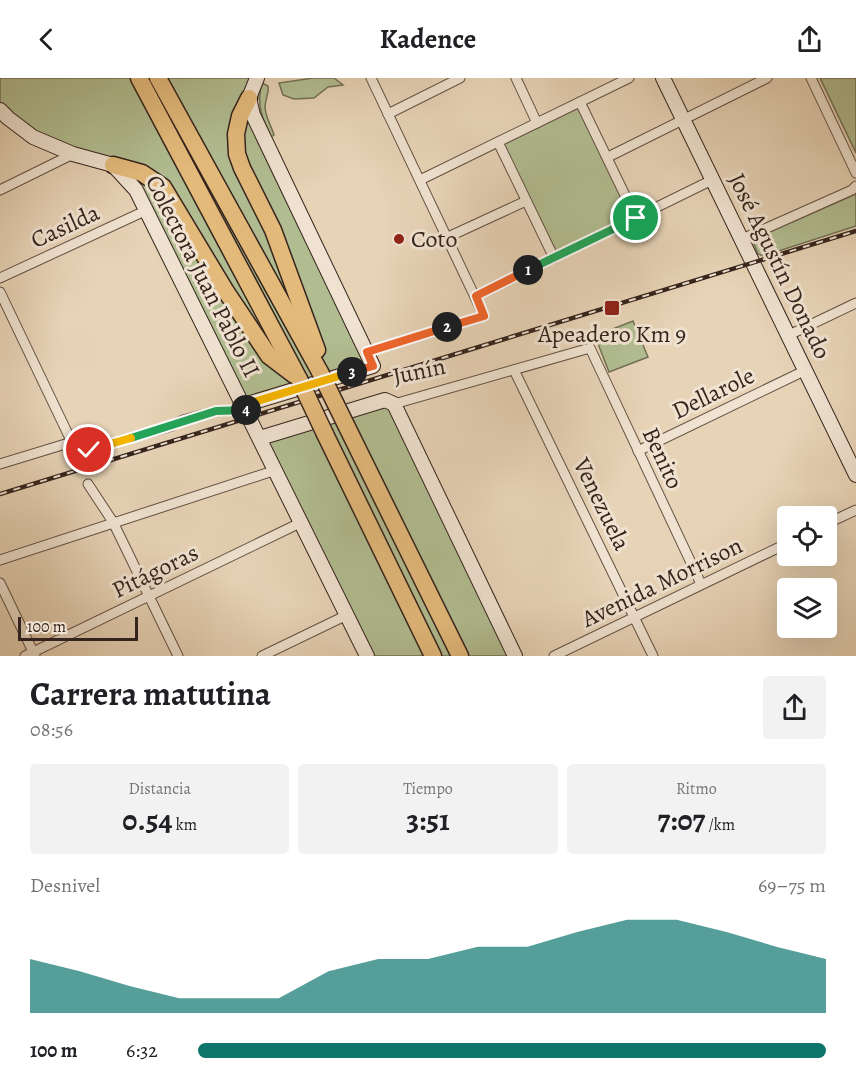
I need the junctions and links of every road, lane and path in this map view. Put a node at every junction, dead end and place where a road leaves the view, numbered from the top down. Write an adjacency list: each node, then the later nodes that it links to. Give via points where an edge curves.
1 (139, 78): 42 (highway)
2 (158, 78): 41 (highway)
3 (257, 78): 11 (main road)
4 (371, 78): 14 (street)
5 (460, 78): 14 (street)
6 (516, 78): 16 (street)
7 (629, 78): 12 (street)
8 (663, 78): 15 (main road, José Agustín Donado)
9 (767, 78): 15 (street)
10 (811, 78): 21 (street)
11 (249, 98): 38 (main road, via 262,136); 41 (highway, via 236,134 237,154 281,251 317,348)
12 (580, 102): 16 (street); 19 (street)
13 (0, 110): 18 (main road, Colectora Juan Pablo II, via 33,138)
14 (388, 114): 22 (street)
15 (683, 118): 19 (street); 23 (main road, José Agustín Donado)
16 (537, 123): 17 (street)
17 (498, 142): 22 (street); 26 (street)
18 (73, 154): 20 (main road, Colectora Juan Pablo II); 25 (street)
19 (608, 157): 28 (street)
20 (113, 165): 27 (main road, Colectora Juan Pablo II, via 136,190); 42 (highway, via 142,173 163,187 269,356)
21 (856, 172)
22 (420, 180): 29 (street)
23 (712, 180): 28 (street); 30 (main road, José Agustín Donado)
24 (856, 186): 30 (street)
25 (0, 190)
26 (526, 201): 29 (street); 31 (street)
27 (147, 210): 32 (street, Casilda); 44 (main road, Colectora Juan Pablo II)
28 (636, 218): 31 (street)
29 (448, 237): 34 (street)
30 (742, 239): 36 (main road, José Agustín Donado)
31 (554, 258): 34 (street)
32 (0, 278)
33 (0, 292): 46 (street)
34 (476, 296): 38 (street, via 484,316)
35 (856, 303): 36 (street)
36 (789, 335): 40 (main road, José Agustín Donado)
37 (590, 348): 39 (street, Junín); 47 (street, Benito)
38 (370, 359): 44 (main road)
39 (514, 370): 43 (street, Junín); 62 (street, Venezuela)
40 (806, 370): 47 (street, Dellarole); 50 (main road, José Agustín Donado)
41 (320, 372): 68 (highway, bridge)
42 (299, 380): 67 (highway, bridge)
43 (394, 404): 45 (main road, Junín, via 385,399); 69 (main road)
44 (245, 407): 45 (main road, Colectora Juan Pablo II); 46 (street, via 183,420 77,453)
45 (260, 438): 49 (main road, Colectora Juan Pablo II)
46 (72, 442): 48 (street)
47 (638, 451): 59 (street, Benito)
48 (0, 464)
49 (276, 470): 54 (street); 55 (main road, Colectora Juan Pablo II)
50 (856, 475)
51 (88, 484): 54 (street)
52 (856, 510): 53 (street)
53 (837, 519)
54 (113, 522): 57 (street); 60 (street)
55 (302, 522): 60 (street, Pitágoras); 61 (main road, Colectora Juan Pablo II)
56 (777, 548): 59 (street, Avenida Morrison)
57 (0, 560)
58 (0, 583): 63 (street)
59 (701, 584): 62 (street, Avenida Morrison)
60 (149, 596): 63 (street, Pitágoras); 64 (street)
61 (347, 615): 65 (street); 66 (main road, Colectora Juan Pablo II)
62 (635, 617): 70 (street, Avenida Morrison); 71 (street, Venezuela)
63 (31, 655)
64 (178, 656)
65 (263, 656)
66 (367, 656)
67 (433, 656)
68 (460, 656)
69 (515, 656)
70 (554, 656)
71 (653, 656)

